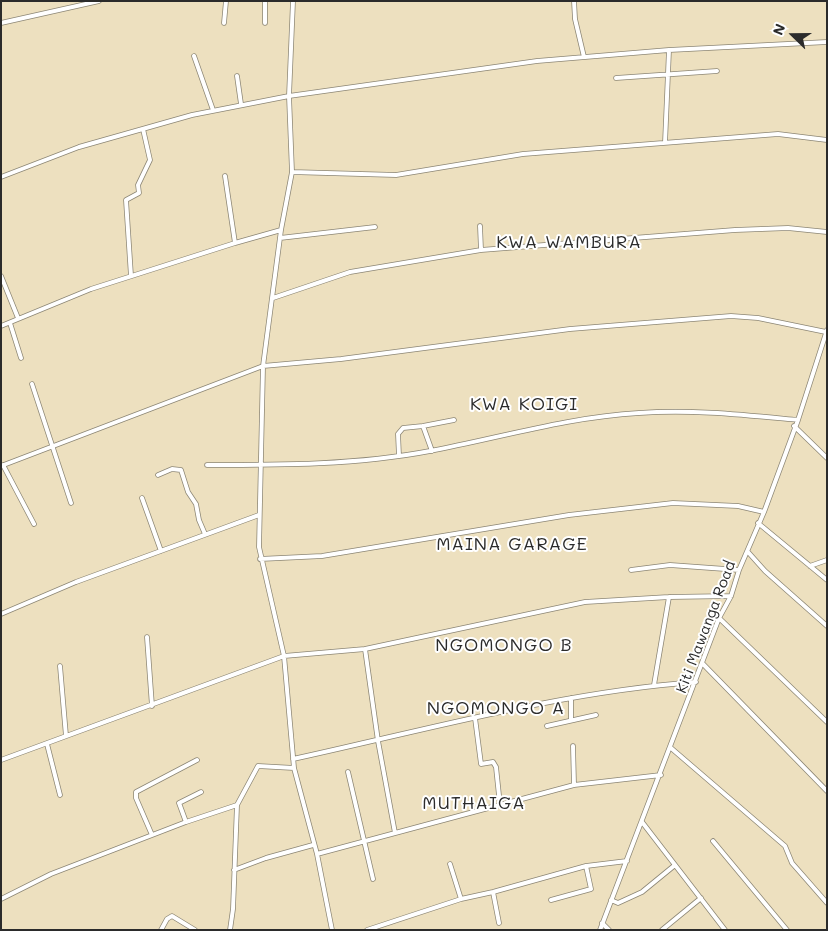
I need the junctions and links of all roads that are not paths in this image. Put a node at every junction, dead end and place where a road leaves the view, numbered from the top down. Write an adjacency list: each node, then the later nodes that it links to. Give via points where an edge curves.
1 (100, 1): 7 (street)
2 (226, 1): 8 (street)
3 (265, 1): 6 (street)
4 (293, 1): 17 (street)
5 (574, 1): 12 (street)
6 (266, 22)
7 (1, 23)
8 (224, 23)
9 (827, 42): 10 (street)
10 (669, 50): 12 (street); 14 (street)
11 (194, 56): 19 (street)
12 (584, 57): 17 (street, via 409,77)
13 (717, 71): 14 (street)
14 (668, 73): 16 (street); 22 (street)
15 (237, 76): 18 (street)
16 (616, 78)
17 (289, 96): 18 (street); 23 (street)
18 (241, 104): 19 (street)
19 (213, 110): 20 (street)
20 (143, 129): 25 (street, via 79,147); 34 (street, via 150,160 138,185 139,193 126,200)
21 (827, 140): 22 (street, via 778,134)
22 (665, 143): 23 (street, via 523,154 396,175)
23 (292, 172): 28 (street)
24 (225, 176): 31 (street)
25 (1, 177)
26 (480, 226): 32 (street)
27 (375, 227): 30 (street)
28 (281, 230): 30 (street); 31 (street)
29 (827, 232): 32 (street, via 788,228 744,230)
30 (280, 238): 35 (street)
31 (235, 243): 34 (street)
32 (481, 250): 35 (street, via 350,272)
33 (1, 276): 36 (street)
34 (131, 276): 36 (street)
35 (273, 298): 41 (street)
36 (18, 318): 37 (street)
37 (10, 323): 38 (street); 40 (street)
38 (1, 326)
39 (826, 331): 41 (street, via 730,316 570,329); 44 (street, Kiti Mawanga Road)
40 (21, 358)
41 (263, 366): 47 (street); 53 (street)
42 (32, 384): 47 (street)
43 (454, 420): 45 (street)
44 (798, 420): 46 (street, Kiti Mawanga Road); 48 (street, via 686,411 637,413 556,424)
45 (423, 426): 48 (street); 49 (street, via 407,426 399,431)
46 (794, 426): 50 (street); 57 (street, Kiti Mawanga Road)
47 (50, 445): 51 (street); 56 (street)
48 (432, 451): 49 (street)
49 (398, 456): 53 (street)
50 (827, 458)
51 (2, 465): 60 (street)
52 (207, 465): 53 (street)
53 (262, 466): 58 (street)
54 (158, 475): 61 (street, via 172,469 182,470)
55 (142, 498): 62 (street)
56 (71, 503)
57 (764, 512): 59 (street, Kiti Mawanga Road); 64 (street, via 738,506 672,503 569,515 322,556)
58 (259, 515): 61 (street); 64 (street)
59 (758, 523): 63 (street, Kiti Mawanga Road); 66 (street)
60 (34, 524)
61 (205, 534): 62 (street)
62 (161, 552): 72 (street, via 76,582)
63 (748, 552): 68 (street, Kiti Mawanga Road); 74 (street)
64 (260, 559): 77 (street)
65 (827, 560): 66 (street)
66 (810, 566): 69 (street)
67 (631, 570): 68 (street, via 670,565)
68 (739, 570): 70 (street, Kiti Mawanga Road)
69 (827, 580)
70 (731, 596): 71 (street); 73 (street, Kiti Mawanga Road)
71 (669, 597): 76 (street, via 585,602); 81 (street)
72 (1, 614)
73 (719, 618): 78 (street, Kiti Mawanga Road); 87 (street)
74 (827, 626)
75 (148, 637): 83 (street)
76 (365, 649): 77 (street); 90 (street)
77 (284, 656): 83 (street); 94 (street)
78 (704, 664): 80 (street, Kiti Mawanga Road); 101 (street)
79 (60, 666): 89 (street)
80 (696, 682): 81 (street); 93 (street, Kiti Mawanga Road)
81 (654, 685): 82 (street)
82 (571, 698): 85 (street); 86 (street)
83 (152, 706): 89 (street)
84 (596, 715): 86 (street)
85 (475, 718): 90 (street); 105 (street, via 481,764 493,762 496,767)
86 (571, 720): 88 (street)
87 (827, 722)
88 (547, 726)
89 (66, 736): 91 (street)
90 (378, 741): 94 (street); 108 (street)
91 (47, 744): 95 (street); 103 (street)
92 (573, 746): 100 (street)
93 (671, 748): 99 (street, Kiti Mawanga Road); 126 (street, via 785,846 792,863)
94 (293, 759): 97 (street)
95 (1, 760)
96 (197, 760): 109 (street, via 136,792)
97 (294, 768): 104 (street, via 258,766); 112 (street)
98 (348, 772): 110 (street)
99 (661, 775): 100 (street); 107 (street, Kiti Mawanga Road)
100 (574, 785): 105 (street)
101 (827, 791)
102 (201, 792): 106 (street, via 179,803)
103 (60, 795)
104 (237, 805): 106 (street); 118 (street)
105 (500, 805): 108 (street)
106 (186, 822): 109 (street)
107 (642, 822): 114 (street, Kiti Mawanga Road); 116 (street)
108 (395, 833): 110 (street)
109 (152, 835): 122 (street, via 50,874)
110 (365, 840): 113 (street); 119 (street)
111 (713, 841): 138 (street)
112 (313, 845): 113 (street); 118 (street)
113 (317, 854): 132 (street)
114 (627, 861): 117 (street); 125 (street, Kiti Mawanga Road)
115 (450, 864): 123 (street)
116 (675, 865): 121 (street); 125 (street, via 642,892 618,904)
117 (586, 866): 120 (street); 124 (street, via 591,889)
118 (234, 870): 131 (street)
119 (373, 879)
120 (493, 892): 123 (street); 127 (street)
121 (701, 898): 136 (street); 137 (street)
122 (1, 899)
123 (461, 899): 133 (street)
124 (551, 900)
125 (611, 900): 128 (street, Kiti Mawanga Road)
126 (827, 903)
127 (499, 923)
128 (602, 923): 134 (street, Kiti Mawanga Road); 135 (street)
129 (161, 930): 130 (street, via 172,916)
130 (195, 930)
131 (230, 930)
132 (332, 930)
133 (367, 930)
134 (600, 930)
135 (609, 930)
136 (662, 930)
137 (725, 930)
138 (787, 930)

